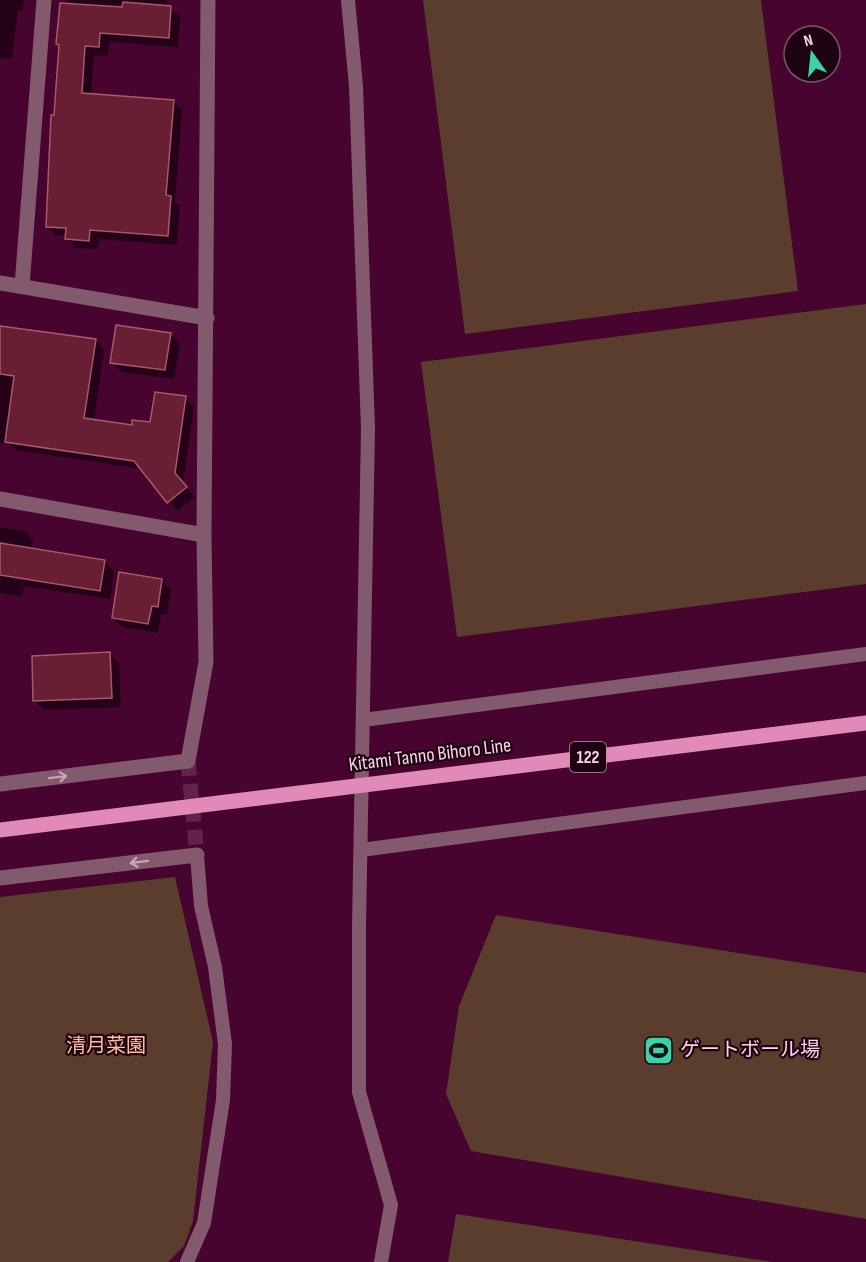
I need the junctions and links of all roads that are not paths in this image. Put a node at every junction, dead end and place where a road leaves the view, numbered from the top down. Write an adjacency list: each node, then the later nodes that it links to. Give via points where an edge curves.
1 (44, 0): 5 (street)
2 (208, 0): 6 (street)
3 (348, 0): 10 (lane, via 356,86 368,429)
4 (0, 282): 5 (street)
5 (22, 286): 6 (street)
6 (207, 318): 8 (street)
7 (0, 499): 8 (street)
8 (204, 535): 13 (street, one-way to 8, via 188,761 206,662)
9 (866, 654): 10 (lane)
10 (363, 720): 15 (lane)
11 (866, 723): 14 (main road, Kitami Tanno Bihoro Line / 122)
12 (866, 783): 15 (lane)
13 (0, 784)
14 (0, 830)
15 (361, 850): 19 (lane, via 359,1092 391,1205)
16 (197, 855): 17 (street, one-way to 17); 18 (lane, via 201,906 215,967 225,1044 224,1100 204,1223)
17 (0, 878)
18 (187, 1262)
19 (381, 1262)

